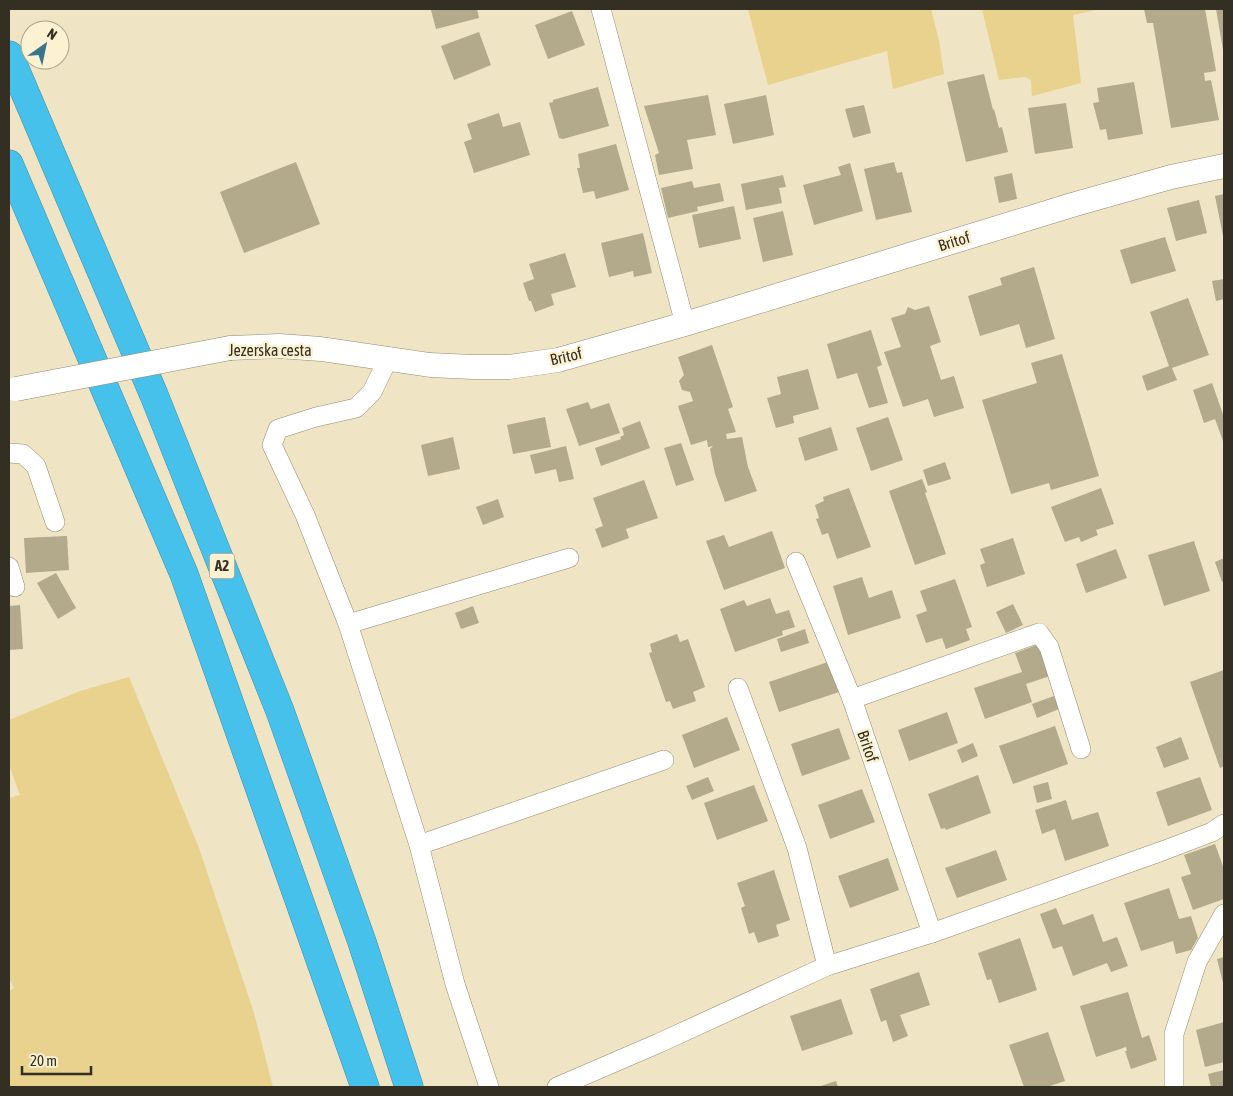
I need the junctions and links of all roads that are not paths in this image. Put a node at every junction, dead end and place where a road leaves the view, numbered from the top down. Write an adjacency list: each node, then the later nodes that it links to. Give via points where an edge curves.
1 (601, 9): 5 (street)
2 (9, 56): 26 (highway, A2, via 154,395 280,711 362,942)
3 (9, 164): 25 (highway, A2, via 184,574)
4 (1224, 166): 5 (street, Britof, via 1072,205)
5 (685, 324): 7 (street, Britof, via 558,360 509,367)
6 (388, 359): 7 (street, Jezerska cesta); 8 (street, Jezerska cesta, bridge, via 296,348 230,348); 15 (street, via 372,392 356,408 278,429 272,445 305,515)
7 (473, 367)
8 (12, 390)
9 (9, 453): 10 (street, via 23,454 36,466)
10 (55, 522)
11 (569, 558): 15 (street)
12 (796, 562): 17 (street, Britof)
13 (9, 567): 14 (street)
14 (15, 586)
15 (348, 624): 21 (street)
16 (738, 688): 24 (street, via 797,848)
17 (852, 698): 18 (street, via 1039,633 1049,647); 23 (street, Britof)
18 (1081, 750)
19 (664, 760): 21 (street)
20 (1224, 824): 23 (street, via 1165,850)
21 (419, 845): 27 (street, via 455,984)
22 (1224, 914): 29 (street, via 1197,962 1174,1034)
23 (932, 933): 24 (street)
24 (828, 966): 28 (street)
25 (365, 1087)
26 (409, 1087)
27 (489, 1087)
28 (557, 1087)
29 (1174, 1087)

